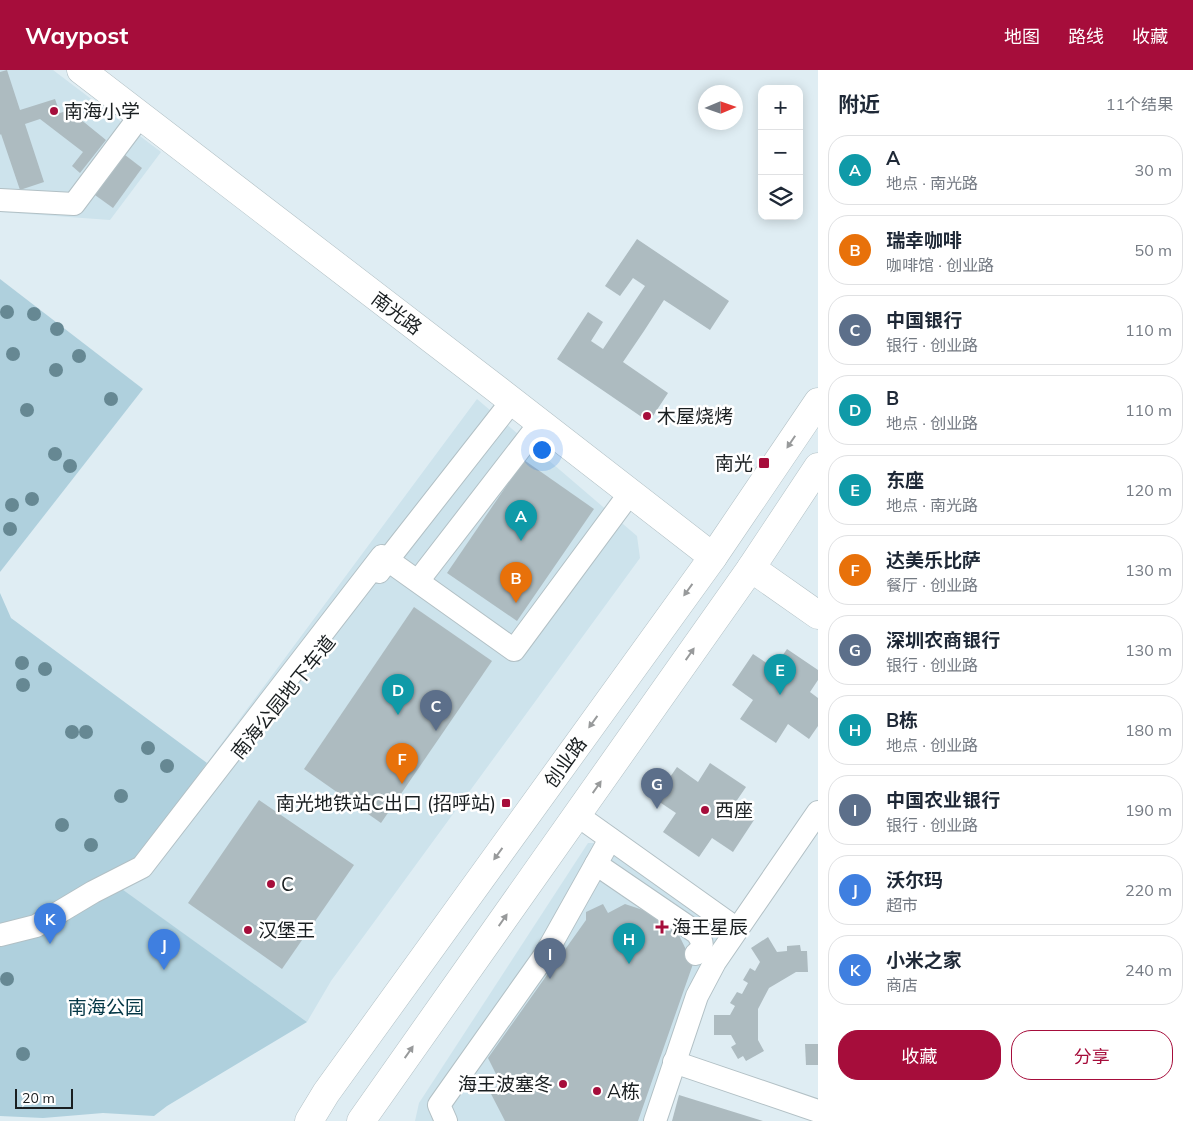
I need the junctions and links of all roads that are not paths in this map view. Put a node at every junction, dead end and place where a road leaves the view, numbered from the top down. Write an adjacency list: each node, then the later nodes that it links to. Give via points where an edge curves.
1 (81, 70): 2 (main road, 南光路)
2 (140, 116): 3 (street, via 74,204); 4 (main road, 南光路)
3 (0, 200)
4 (512, 401): 6 (main road, 南光路); 10 (street)
5 (818, 402): 9 (main road, 创业路, one-way to 9)
6 (540, 423): 8 (main road, 南光路); 12 (street)
7 (818, 467): 11 (main road)
8 (630, 492): 9 (main road, 南光路); 12 (street, via 514,650)
9 (712, 557): 25 (main road, 创业路, one-way to 25)
10 (388, 560): 12 (street); 17 (street, via 382,556)
11 (751, 568): 13 (main road); 15 (main road, one-way to 11)
12 (418, 581)
13 (818, 615)
14 (818, 812): 20 (street)
15 (577, 814): 16 (street); 24 (main road, one-way to 15)
16 (610, 839): 18 (street); 20 (street)
17 (151, 855): 19 (street, via 121,876 49,910); 21 (street, via 142,867 36,926)
18 (596, 864): 22 (street, via 697,933 702,944); 31 (street, via 545,955 439,1105)
19 (0, 927)
20 (737, 929): 23 (street, via 697,996)
21 (0, 935)
22 (696, 954)
23 (674, 1062): 26 (street); 32 (street)
24 (385, 1086): 29 (main road); 30 (main road)
25 (326, 1093): 27 (main road); 28 (main road, 创业路)
26 (818, 1111)
27 (290, 1121)
28 (309, 1121)
29 (361, 1121)
30 (382, 1121)
31 (446, 1121)
32 (654, 1121)

